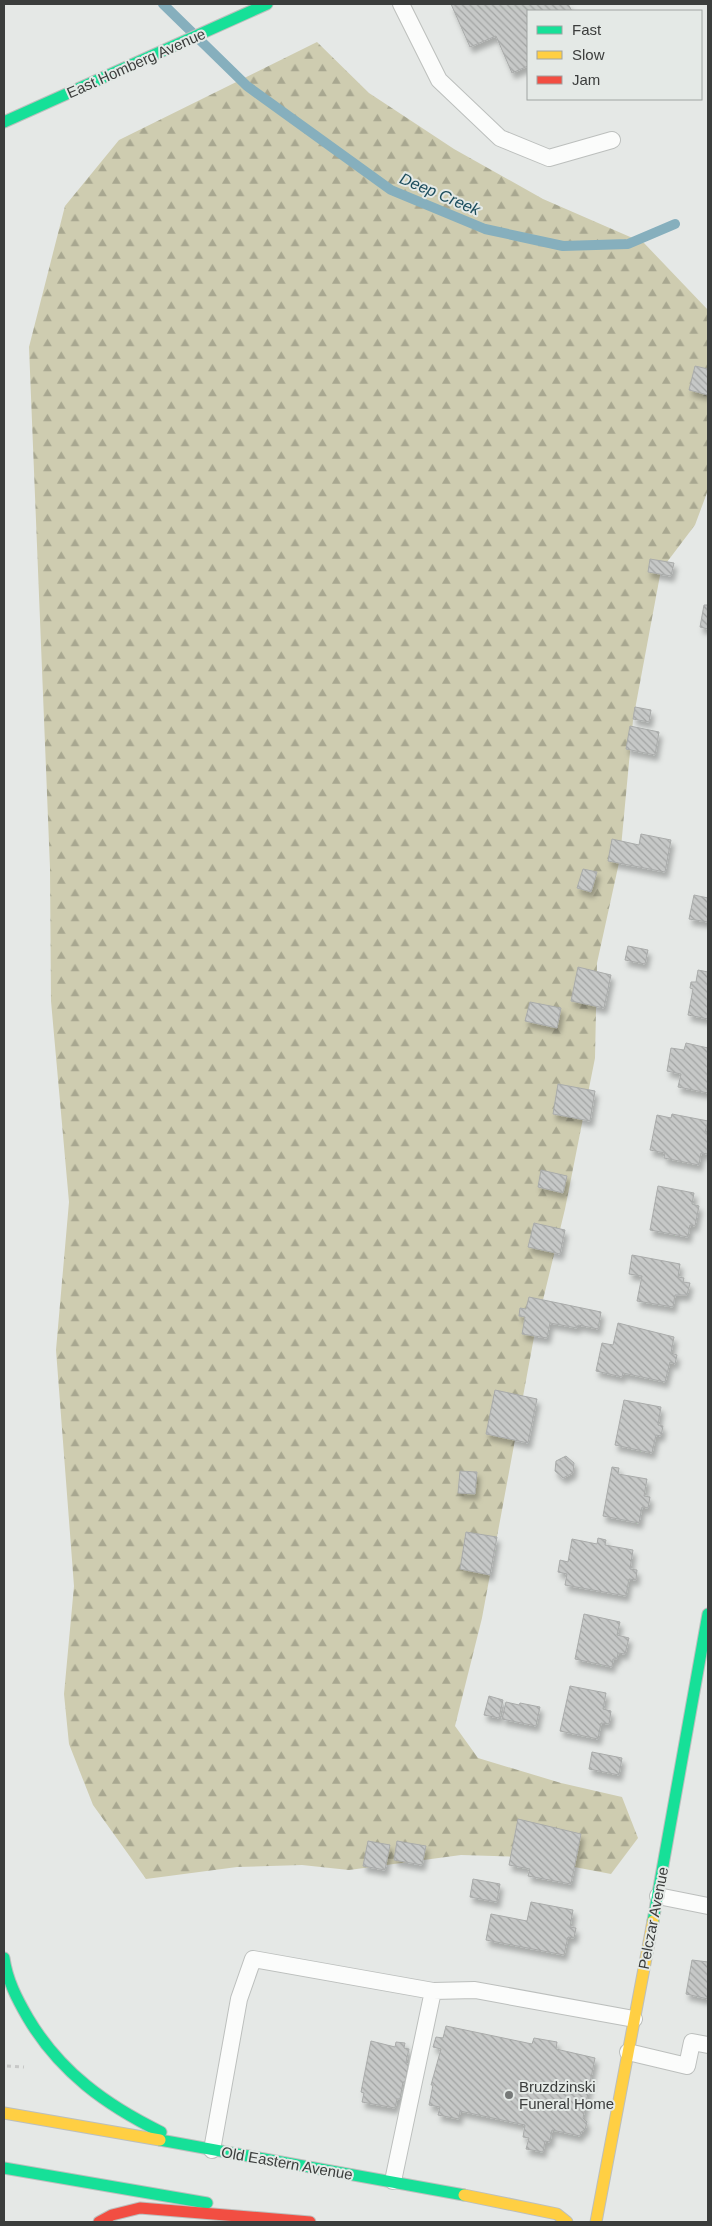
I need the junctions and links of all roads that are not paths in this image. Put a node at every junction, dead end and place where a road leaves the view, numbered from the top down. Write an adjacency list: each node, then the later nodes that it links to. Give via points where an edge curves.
1 (267, 4): 3 (main road, East Homberg Avenue)
2 (401, 4): 4 (lane, via 438,80 500,138 548,158)
3 (4, 122)
4 (612, 140)
5 (708, 1614): 6 (main road, Pelczar Avenue)
6 (658, 1896): 7 (lane); 10 (main road, Pelczar Avenue)
7 (708, 1906)
8 (4, 1958): 14 (main road, via 18,1999 35,2031 58,2062 93,2093 135,2120 164,2134)
9 (432, 1991): 10 (lane, via 476,1990); 14 (lane, via 253,1959 239,1999); 16 (lane)
10 (634, 2019): 12 (main road, Pelczar Avenue)
11 (708, 2045): 12 (lane, via 692,2042 687,2066)
12 (628, 2052): 21 (main road, Pelczar Avenue)
13 (4, 2113): 14 (main road, Old Eastern Avenue)
14 (212, 2150): 16 (main road, Old Eastern Avenue)
15 (4, 2168): 19 (main road)
16 (393, 2181): 20 (main road, Old Eastern Avenue, via 557,2214)
17 (99, 2222): 18 (main road, via 140,2208)
18 (310, 2222)
19 (317, 2222)
20 (568, 2222)
21 (596, 2222)

